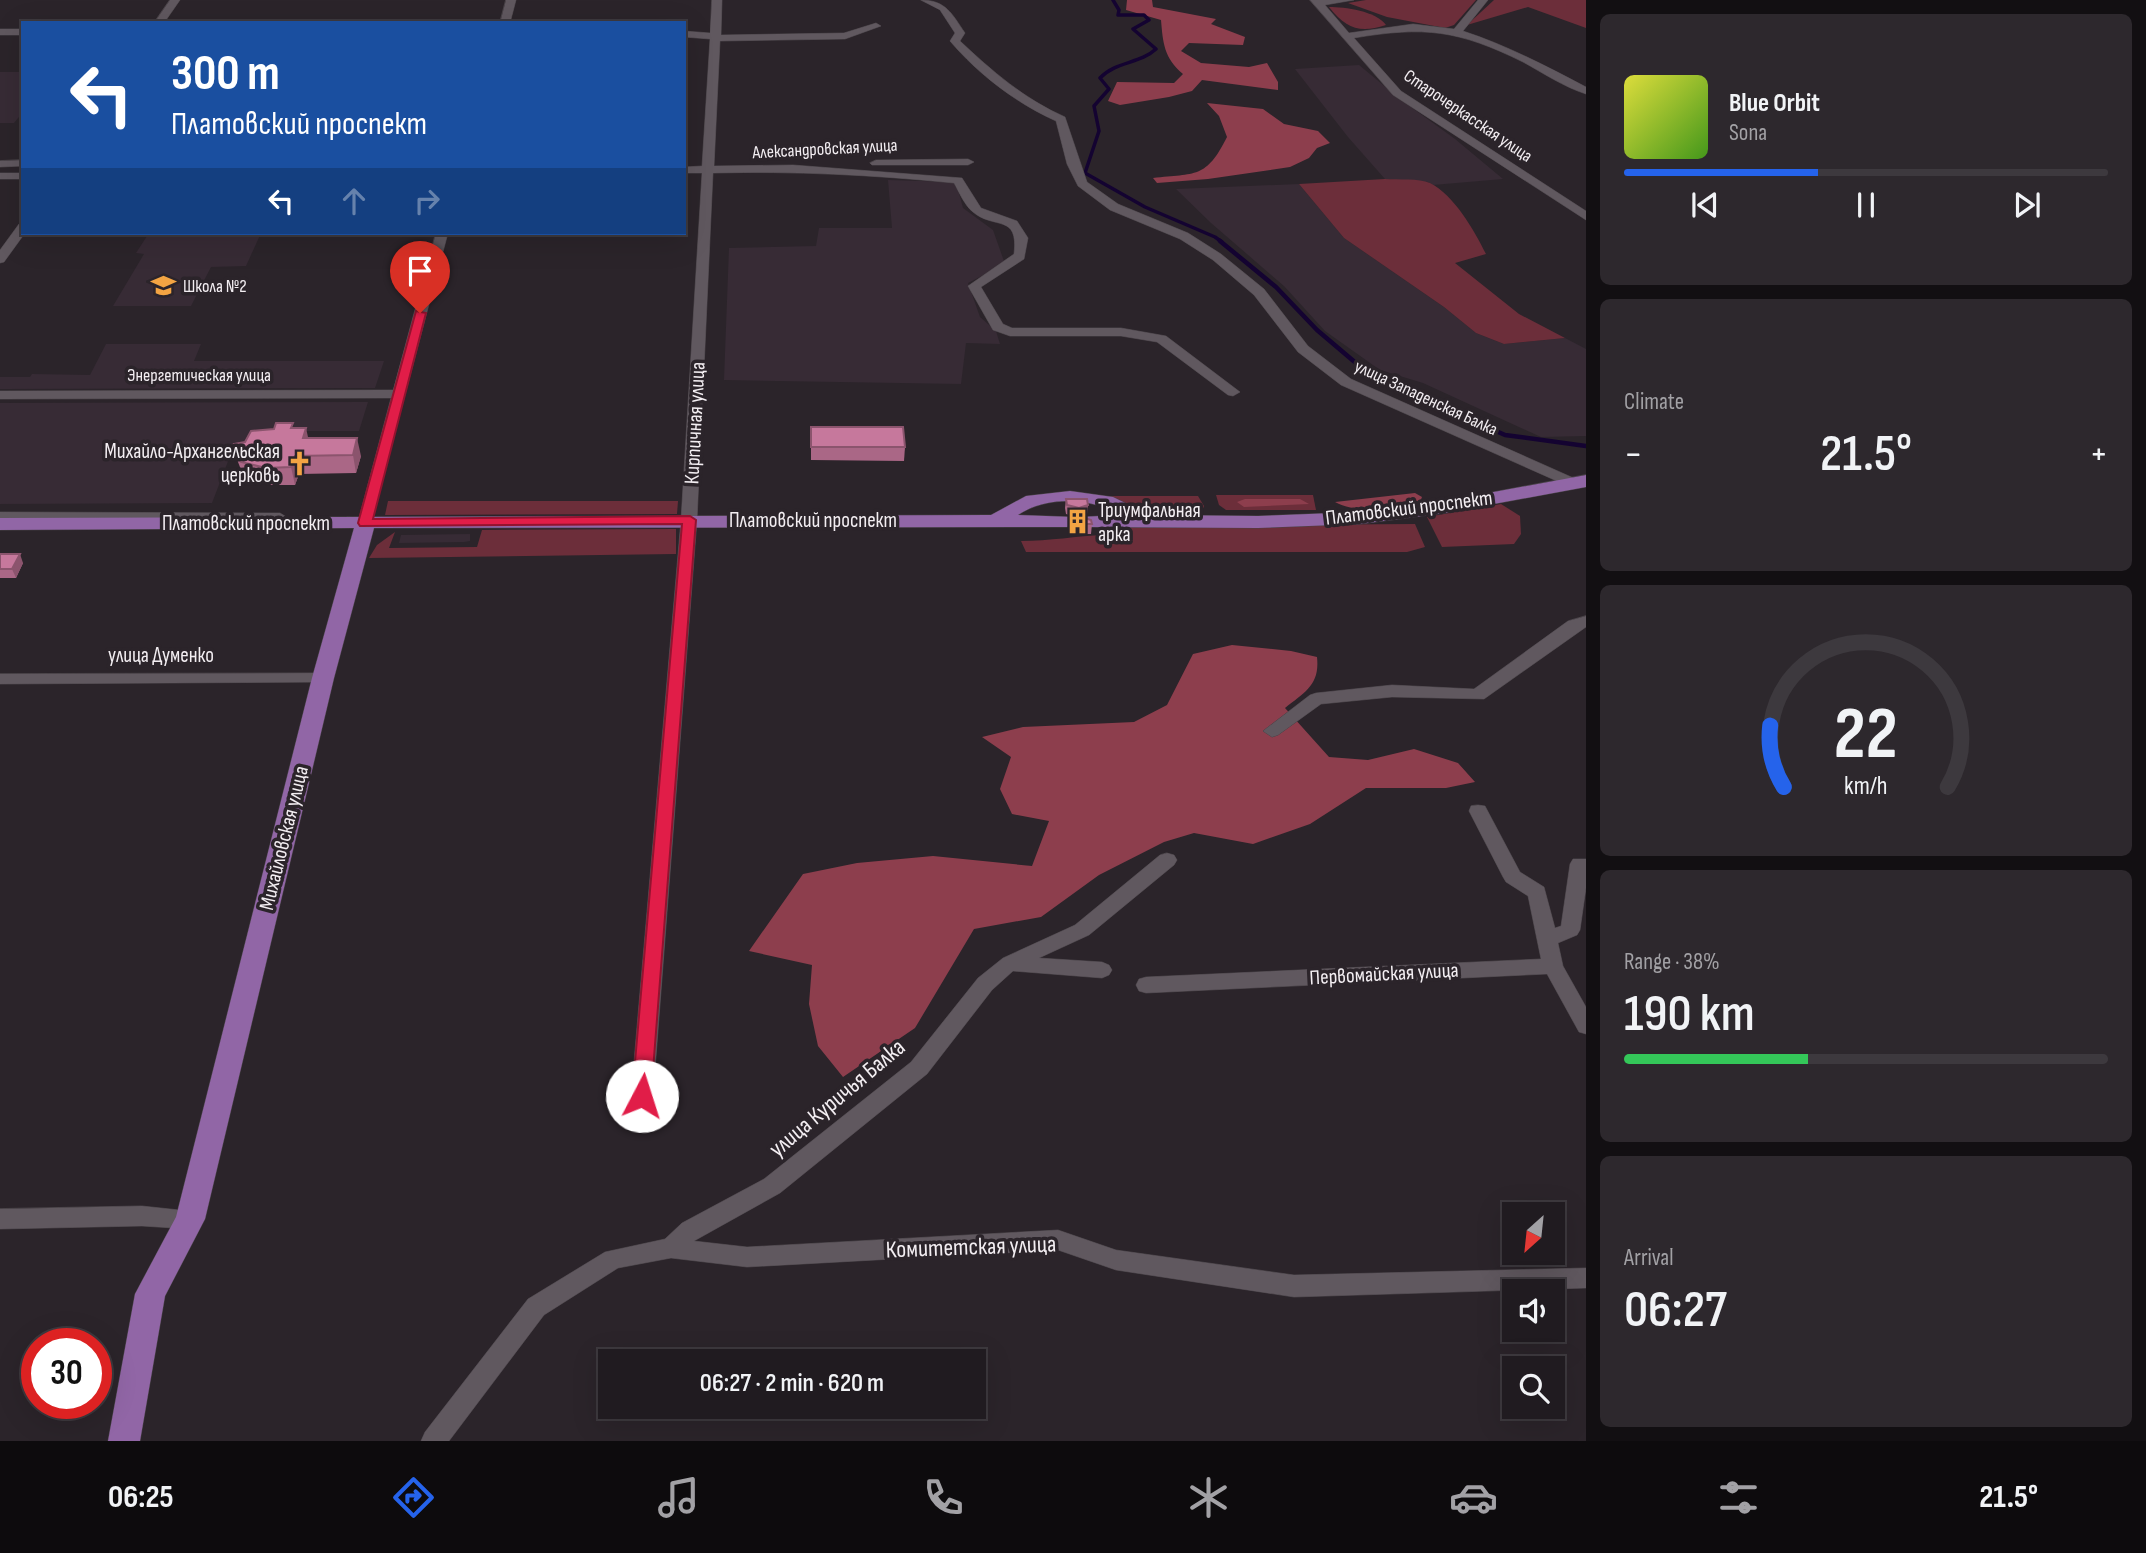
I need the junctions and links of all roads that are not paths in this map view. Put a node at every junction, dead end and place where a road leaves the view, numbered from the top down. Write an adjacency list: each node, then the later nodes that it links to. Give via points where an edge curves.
1 (175, 0): 8 (street)
2 (511, 0): 9 (street)
3 (717, 0): 16 (street, Кирпичная улица)
4 (926, 0): 33 (street, улица Западенская Балка, via 943,8 960,33 955,41 960,46 1037,110 1061,119 1082,184 1114,207 1184,236 1217,257 1259,292 1303,349 1346,382)
5 (1349, 0): 7 (street)
6 (1483, 0): 13 (street)
7 (1317, 1): 15 (street, Старочеркасская улица)
8 (160, 21)
9 (506, 21)
10 (876, 26): 16 (street, via 845,36)
11 (0, 32): 12 (street)
12 (21, 32)
13 (1456, 33): 15 (street, via 1408,27); 17 (street, via 1500,47)
14 (686, 34): 16 (street)
15 (1348, 36): 26 (street, Старочеркасская улица, via 1397,93)
16 (717, 37): 22 (street, Кирпичная улица)
17 (1586, 92)
18 (968, 162): 23 (street, Александровская улица)
19 (0, 163): 20 (street)
20 (21, 163)
21 (686, 170): 22 (street, Александровская улица)
22 (710, 170): 23 (street, Александровская улица); 35 (street, Кирпичная улица)
23 (782, 170): 30 (street, via 958,180 976,210 1013,224 1022,238 1020,256 974,286 998,327 1010,332 1121,332 1161,339)
24 (0, 176): 25 (street)
25 (21, 176)
26 (1586, 216)
27 (21, 230): 29 (street)
28 (441, 235): 31 (street, Михайловская улица)
29 (0, 259)
30 (1233, 393)
31 (398, 394): 32 (street, Энергетическая улица); 40 (street, Михайловская улица)
32 (0, 396)
33 (1580, 482): 39 (main road, Платовский проспект, via 1360,518)
34 (0, 517): 40 (street, via 247,517)
35 (690, 520): 36 (main road, Платовский проспект); 40 (main road, Платовский проспект); 55 (street, Кирпичная улица)
36 (996, 521): 37 (main road, Платовский проспект); 39 (main road, Платовский проспект, via 1024,502 1060,497 1096,498)
37 (1067, 521)
38 (1088, 521): 39 (main road, Платовский проспект)
39 (1147, 521)
40 (365, 523): 41 (main road, Платовский проспект); 44 (main road, Михайловская улица)
41 (0, 524)
42 (1586, 621): 45 (street, via 1478,695 1392,691 1316,699)
43 (0, 678): 44 (street, улица Думенко)
44 (323, 678): 57 (main road, Михайловская улица)
45 (1272, 731)
46 (1478, 811): 49 (street, via 1513,877 1536,892)
47 (1167, 860): 50 (street, улица Куричья Балка, via 1082,929)
48 (1580, 864): 49 (street, via 1570,930)
49 (1548, 939): 51 (street)
50 (1010, 964): 52 (street); 58 (street, улица Куричья Балка, via 985,984 919,1068 772,1186 690,1230)
51 (1553, 965): 53 (street, Первомайская улица); 54 (street)
52 (1102, 970)
53 (1146, 985)
54 (1586, 1026)
55 (642, 1096)
56 (0, 1219): 57 (street)
57 (190, 1219): 60 (main road, Михайловская улица, via 150,1294)
58 (671, 1248): 59 (street, Комитетская улица, via 747,1257 1058,1240 1116,1260 1294,1286); 61 (street, Комитетская улица, via 612,1259 536,1307)
59 (1586, 1278)
60 (124, 1441)
61 (434, 1441)

